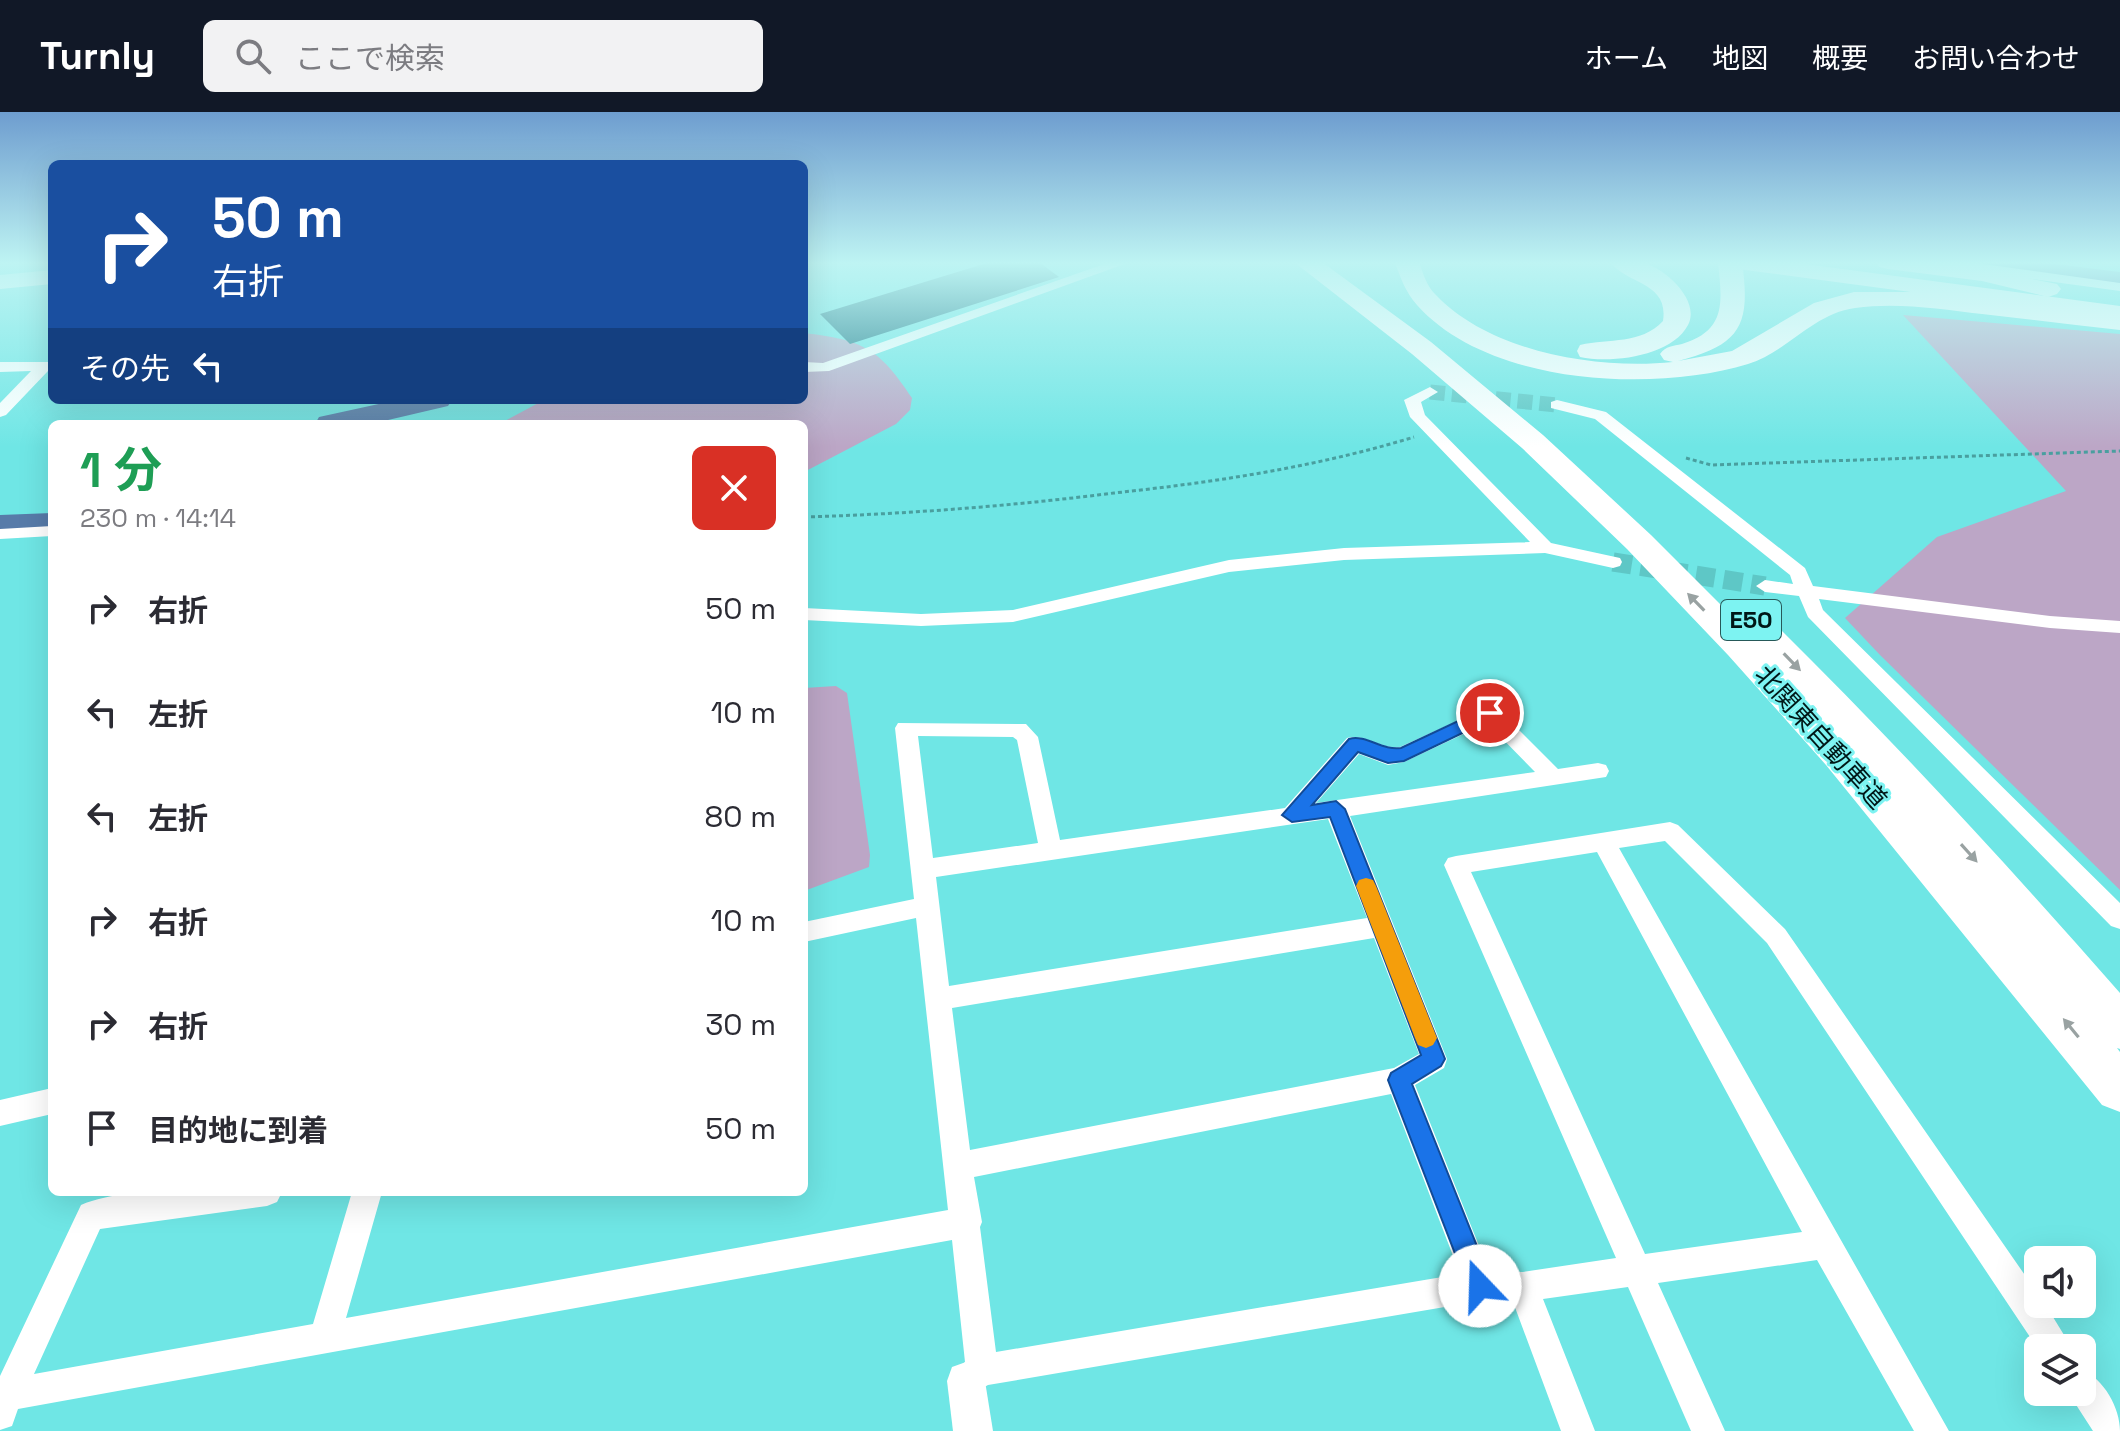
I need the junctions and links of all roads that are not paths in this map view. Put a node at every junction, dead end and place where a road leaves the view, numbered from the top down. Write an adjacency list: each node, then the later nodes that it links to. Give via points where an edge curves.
1 (950, 324): 13 (street, via 824,368)
2 (1388, 324): 40 (highway, 北関東自動車道 / E50, one-way to 2, via 1883,805 1740,647 1550,460)
3 (1414, 324): 38 (highway, 北関東自動車道 / E50, one-way to 38, via 1489,380 1690,559 1880,755)
4 (1456, 324): 14 (highway, via 1496,345 1537,358)
5 (1478, 324): 10 (highway)
6 (1675, 324): 10 (highway, via 1636,347)
7 (1730, 324): 10 (highway, via 1716,340 1687,352 1629,359)
8 (1748, 324): 14 (highway, via 1737,341 1691,360)
9 (1800, 324): 14 (highway, via 1724,363 1666,372)
10 (1554, 350)
11 (0, 367): 12 (street)
12 (48, 367): 17 (street)
13 (808, 367)
14 (1606, 371)
15 (1430, 392): 20 (street, via 1412,400 1418,417)
16 (1557, 405): 23 (street, via 1600,415 1645,448 1798,572)
17 (0, 412)
18 (48, 531): 19 (street)
19 (0, 534)
20 (1545, 547): 21 (street); 24 (street, via 1344,554 1229,566 1013,616 921,620)
21 (1613, 562)
22 (1765, 586): 23 (street)
23 (1804, 592): 25 (street); 34 (street, via 1815,613)
24 (808, 614)
25 (2120, 627)
26 (1598, 771): 27 (street)
27 (1553, 777): 28 (street); 29 (street, via 1490,713 1404,754 1388,757 1355,744)
28 (1336, 809): 29 (street); 35 (street)
29 (1292, 815): 31 (street)
30 (1603, 841): 47 (street); 48 (street, via 1456,865); 51 (street, via 1670,831 1776,936)
31 (1051, 850): 32 (street); 32 (street, via 1027,737 1018,729 906,728)
32 (924, 869): 33 (street)
33 (927, 906): 36 (street); 37 (street)
34 (2120, 919)
35 (1382, 926): 37 (street); 39 (street, via 1434,1059)
36 (808, 931)
37 (939, 999): 43 (street)
38 (2120, 1028)
39 (1399, 1080): 43 (street); 49 (street)
40 (2120, 1089)
41 (48, 1102): 42 (street)
42 (0, 1113)
43 (960, 1166): 46 (street)
44 (236, 1196): 54 (street, via 91,1215)
45 (366, 1196): 52 (street)
46 (967, 1222): 52 (street); 53 (street)
47 (1825, 1244): 48 (street); 59 (street)
48 (1637, 1271): 50 (street); 58 (street)
49 (1480, 1286): 50 (street); 53 (street)
50 (1523, 1287): 57 (street)
51 (2046, 1334)
52 (325, 1338): 54 (street)
53 (974, 1375): 56 (street)
54 (4, 1404)
55 (2095, 1406): 60 (street)
56 (973, 1431)
57 (1578, 1431)
58 (1708, 1431)
59 (1932, 1431)
60 (2112, 1431)

